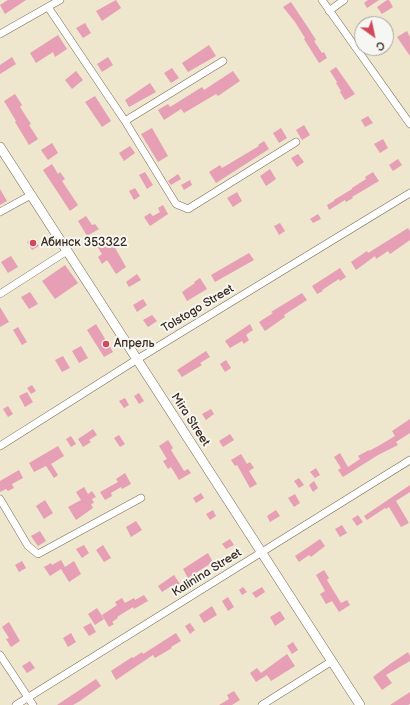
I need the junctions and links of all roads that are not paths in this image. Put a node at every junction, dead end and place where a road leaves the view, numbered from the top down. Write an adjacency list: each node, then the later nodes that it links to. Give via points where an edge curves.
1 (60, 0): 4 (street)
2 (322, 0): 5 (street)
3 (344, 0): 5 (street)
4 (48, 7): 6 (street); 8 (street)
5 (329, 11): 9 (street)
6 (0, 34)
7 (223, 61): 8 (street)
8 (125, 121): 10 (street, via 176,204 188,208)
9 (410, 124)
10 (296, 142)
11 (0, 147): 13 (main road, Mira Street)
12 (410, 193): 17 (street, Tolstogo Street)
13 (31, 195): 14 (street); 15 (main road, Mira Street)
14 (0, 212)
15 (67, 251): 16 (street); 17 (main road, Mira Street)
16 (0, 294)
17 (136, 360): 18 (street, Tolstogo Street); 22 (main road, Mira Street)
18 (0, 446)
19 (410, 460): 22 (street, Kalinina Street)
20 (141, 498): 21 (street, via 38,554 28,546)
21 (0, 499)
22 (262, 553): 24 (main road, Mira Street); 25 (street, Kalinina Street)
23 (0, 655): 25 (street)
24 (332, 661): 28 (street); 29 (main road, Mira Street)
25 (28, 698): 26 (street, Kalinina Street); 27 (street)
26 (16, 705)
27 (33, 705)
28 (262, 705)
29 (360, 705)

